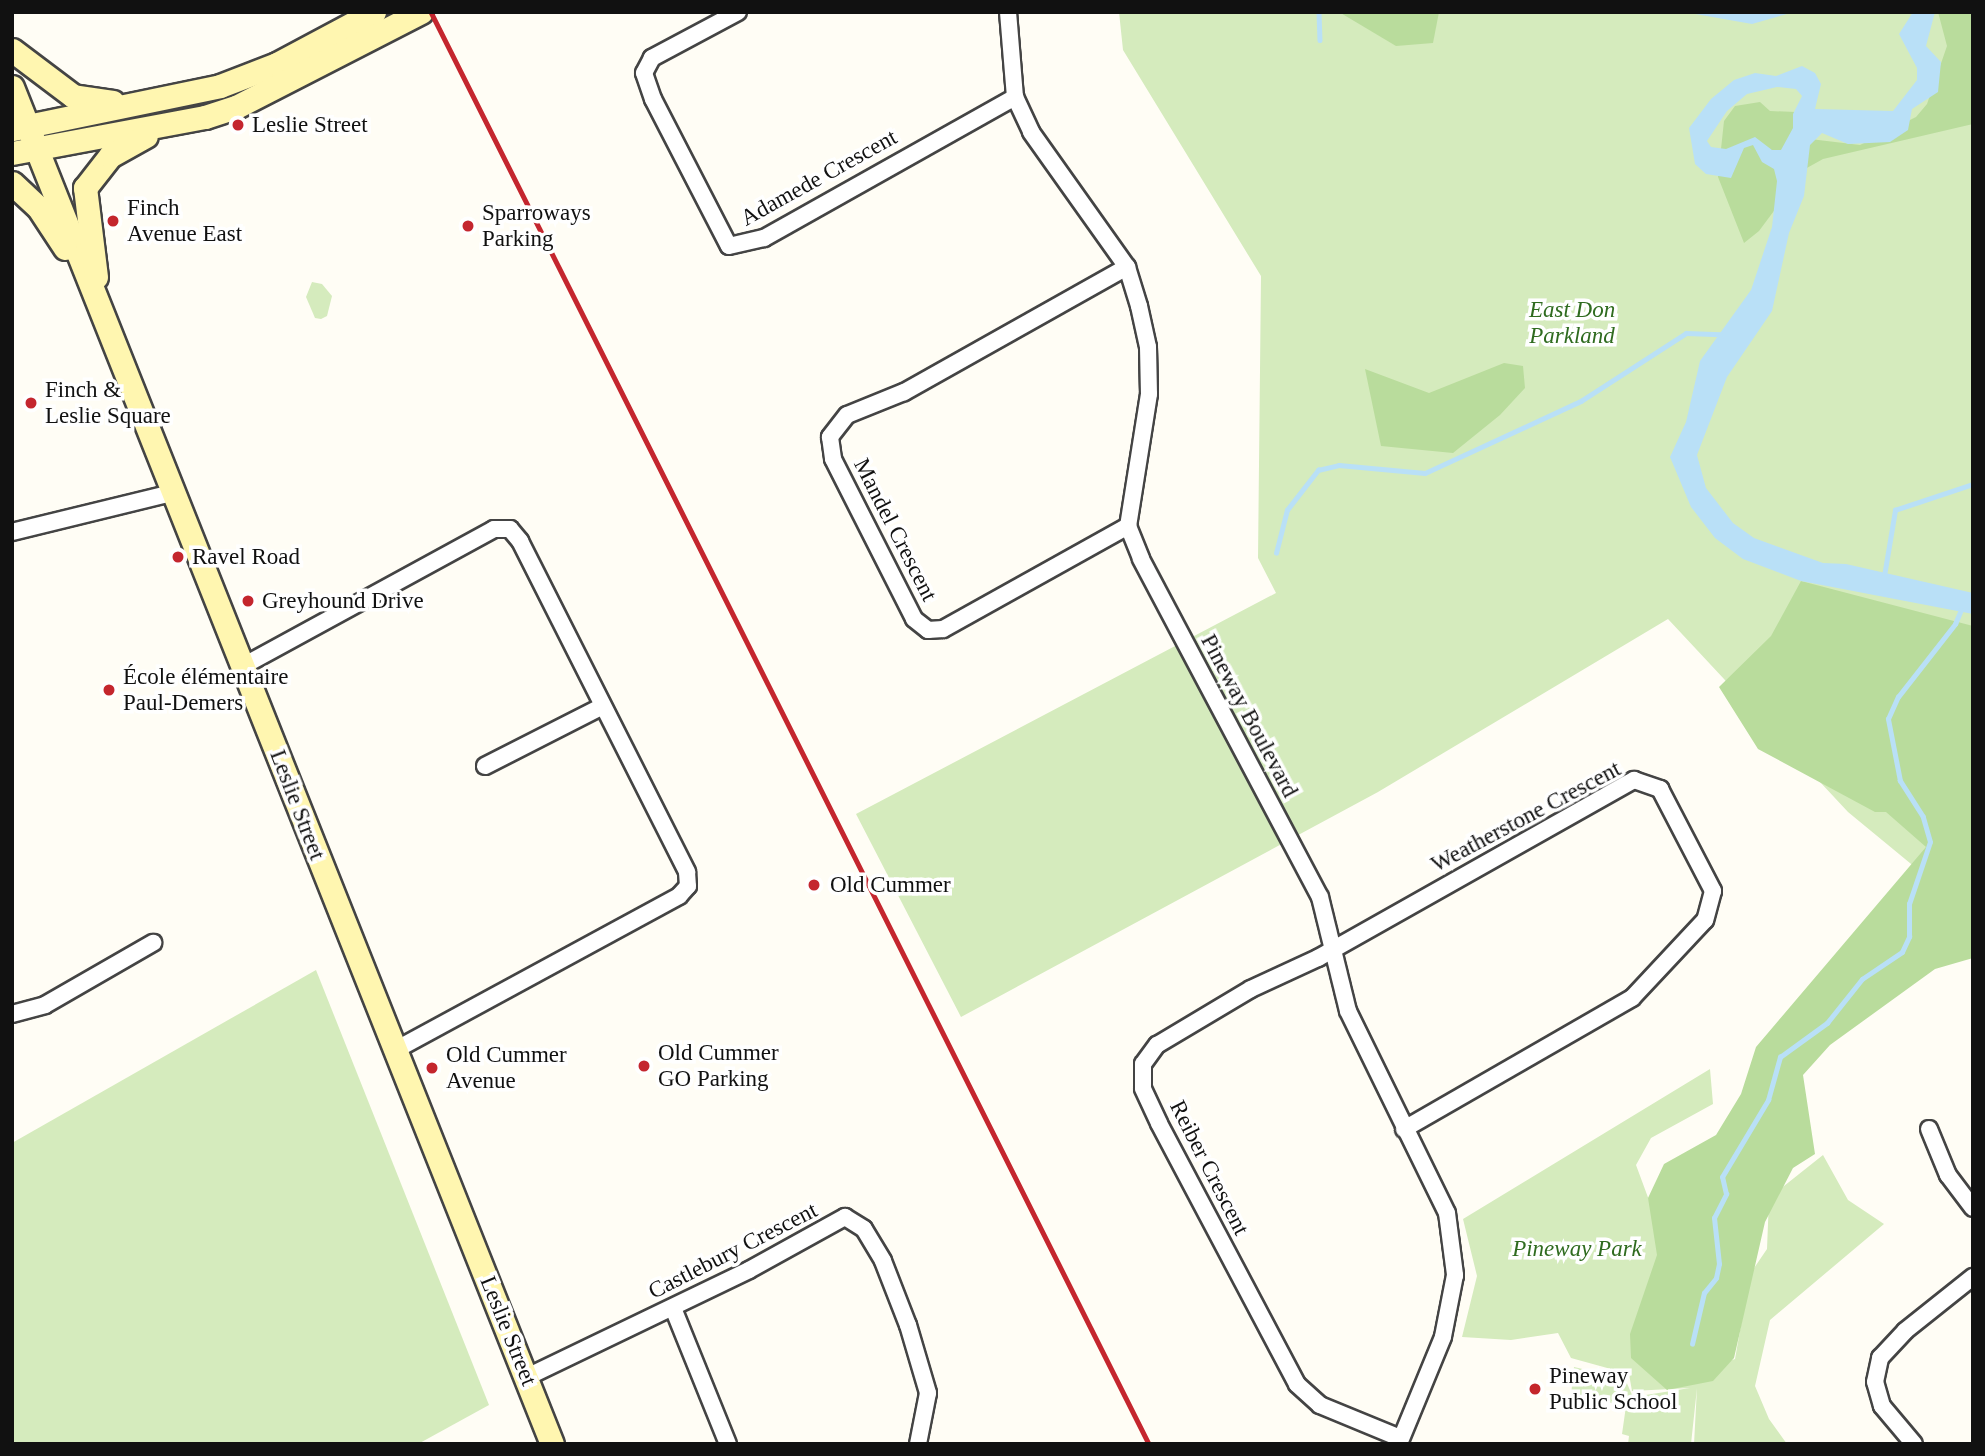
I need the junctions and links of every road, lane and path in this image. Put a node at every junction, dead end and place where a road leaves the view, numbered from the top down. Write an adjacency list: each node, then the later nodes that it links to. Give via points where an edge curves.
1 (374, 12): 8 (main road, via 277,64 220,86)
2 (421, 12): 9 (main road, via 267,94)
3 (738, 12): 7 (street, Adamede Crescent, via 652,58 644,73 729,246 764,238)
4 (1008, 12): 7 (street, Pineway Boulevard)
5 (12, 50): 8 (main road, via 73,96 103,102)
6 (12, 87): 10 (main road, Leslie Street)
7 (1015, 97): 14 (street, Pineway Boulevard, via 1031,132)
8 (155, 102): 10 (main road)
9 (176, 123): 11 (main road); 16 (main road, via 110,156 85,188)
10 (20, 128): 11 (main road, Leslie Street)
11 (36, 149): 12 (main road); 15 (main road, Leslie Street)
12 (12, 153)
13 (12, 183): 15 (main road, via 38,207)
14 (1128, 267): 18 (street, Pineway Boulevard, via 1148,347 1149,394); 18 (street, Mandel Crescent, via 904,392 847,415 830,437 832,459 914,619 928,630 943,629)
15 (89, 284): 16 (main road, Leslie Street)
16 (102, 314): 17 (main road, Leslie Street)
17 (176, 492): 19 (street); 20 (main road, Leslie Street)
18 (1128, 526): 24 (street, Pineway Boulevard, via 1140,559 1320,897)
19 (12, 532)
20 (243, 666): 21 (street, via 494,529 510,530 520,541); 26 (main road, Leslie Street)
21 (603, 706): 22 (street); 26 (street, via 687,872 688,886 662,906)
22 (485, 766)
23 (153, 943): 25 (street, via 45,1004)
24 (1332, 949): 27 (street, Pineway Boulevard, via 1348,1011); 27 (street, Weatherstone Crescent, via 1634,780 1660,789 1713,891 1705,920 1632,998); 33 (street, Reiber Crescent, via 1251,989 1157,1045 1143,1064 1143,1088 1297,1384 1320,1405)
25 (12, 1014)
26 (393, 1051): 32 (main road, Leslie Street)
27 (1404, 1129): 33 (street, Pineway Boulevard, via 1447,1213 1455,1275 1443,1336)
28 (1929, 1129): 29 (street, via 1948,1175)
29 (1973, 1208)
30 (1973, 1277): 37 (street, via 1905,1331 1880,1358 1875,1382 1882,1406)
31 (673, 1308): 32 (street, Castlebury Crescent); 35 (street); 36 (street, Castlebury Crescent, via 845,1217 864,1229 883,1261 908,1325 928,1392)
32 (527, 1377): 34 (main road, Leslie Street)
33 (1399, 1441)
34 (552, 1444)
35 (728, 1444)
36 (918, 1444)
37 (1914, 1444)

